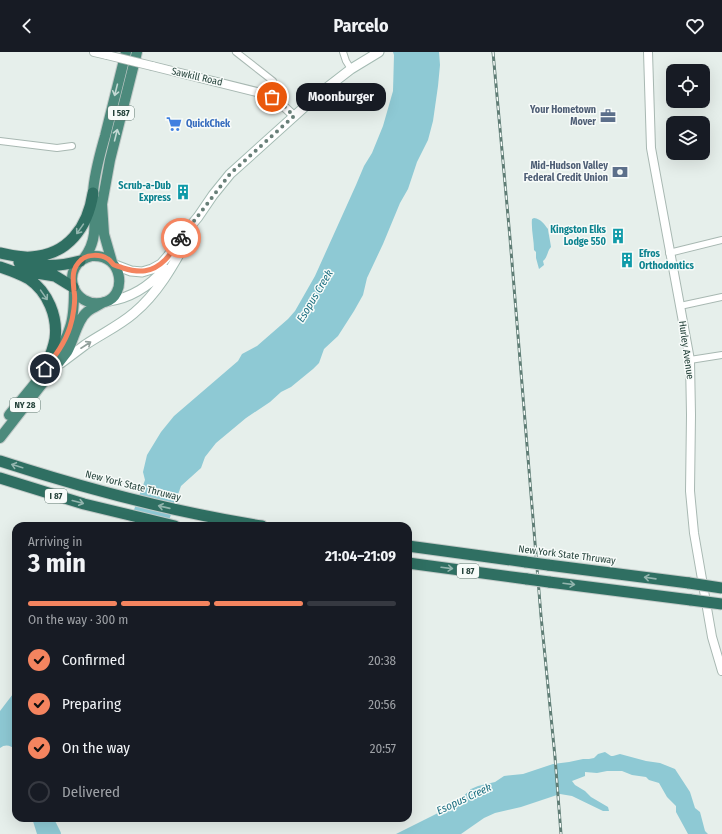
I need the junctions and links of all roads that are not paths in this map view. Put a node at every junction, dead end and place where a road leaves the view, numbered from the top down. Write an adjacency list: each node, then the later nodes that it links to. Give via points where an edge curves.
1 (94, 52): 9 (street, Sawkill Road, bridge, via 253,90)
2 (126, 52): 13 (highway, I 587, one-way to 13)
3 (136, 52): 20 (highway, I 587, one-way to 3, via 103,225 103,198)
4 (236, 52): 9 (street, via 273,81 276,89)
5 (343, 52): 8 (street)
6 (379, 52): 8 (main road)
7 (648, 52): 17 (street, Hurley Avenue, via 651,148)
8 (351, 70): 10 (main road)
9 (272, 97): 10 (street, Sawkill Road)
10 (294, 116): 14 (main road, via 230,174)
11 (0, 141): 12 (street, via 57,148)
12 (72, 146)
13 (93, 192): 18 (highway, one-way to 18, via 84,224 61,248 43,256); 19 (highway, I 587, via 95,230 92,243)
14 (198, 217): 15 (main road); 20 (main road, via 157,267 142,272 131,271)
15 (187, 240): 24 (main road, via 148,286 130,296); 28 (main road, one-way to 15, via 138,309 158,286)
16 (722, 240): 17 (street)
17 (669, 253): 25 (street, Hurley Avenue)
18 (0, 255): 19 (highway, via 22,263 47,266 62,266)
19 (82, 260): 20 (highway, via 101,256); 22 (highway, via 73,273)
20 (113, 263): 24 (highway, via 119,276 119,285 114,296)
21 (0, 266): 22 (highway, via 55,276); 28 (highway, one-way to 28, via 35,284 52,308 55,338)
22 (74, 289): 24 (highway, via 80,297 88,301); 28 (highway, NY 28, via 69,332)
23 (722, 297): 25 (street)
24 (107, 301): 28 (highway, NY 28, via 84,315 70,346)
25 (680, 306): 27 (street, Hurley Avenue)
26 (722, 355): 27 (street)
27 (690, 360): 39 (street, Hurley Avenue, via 692,512 706,608)
28 (50, 368): 29 (highway, NY 28); 30 (highway, NY 28)
29 (0, 427)
30 (0, 438)
31 (0, 461): 34 (highway, New York State Thruway / I 87, one-way to 31, via 116,495)
32 (0, 478): 33 (highway, I 87, one-way to 33)
33 (158, 522)
34 (240, 522)
35 (412, 547): 37 (highway, New York State Thruway / I 87, one-way to 35, bridge)
36 (412, 564): 38 (highway, I 87, one-way to 38, bridge)
37 (722, 588)
38 (722, 604)
39 (722, 671)

